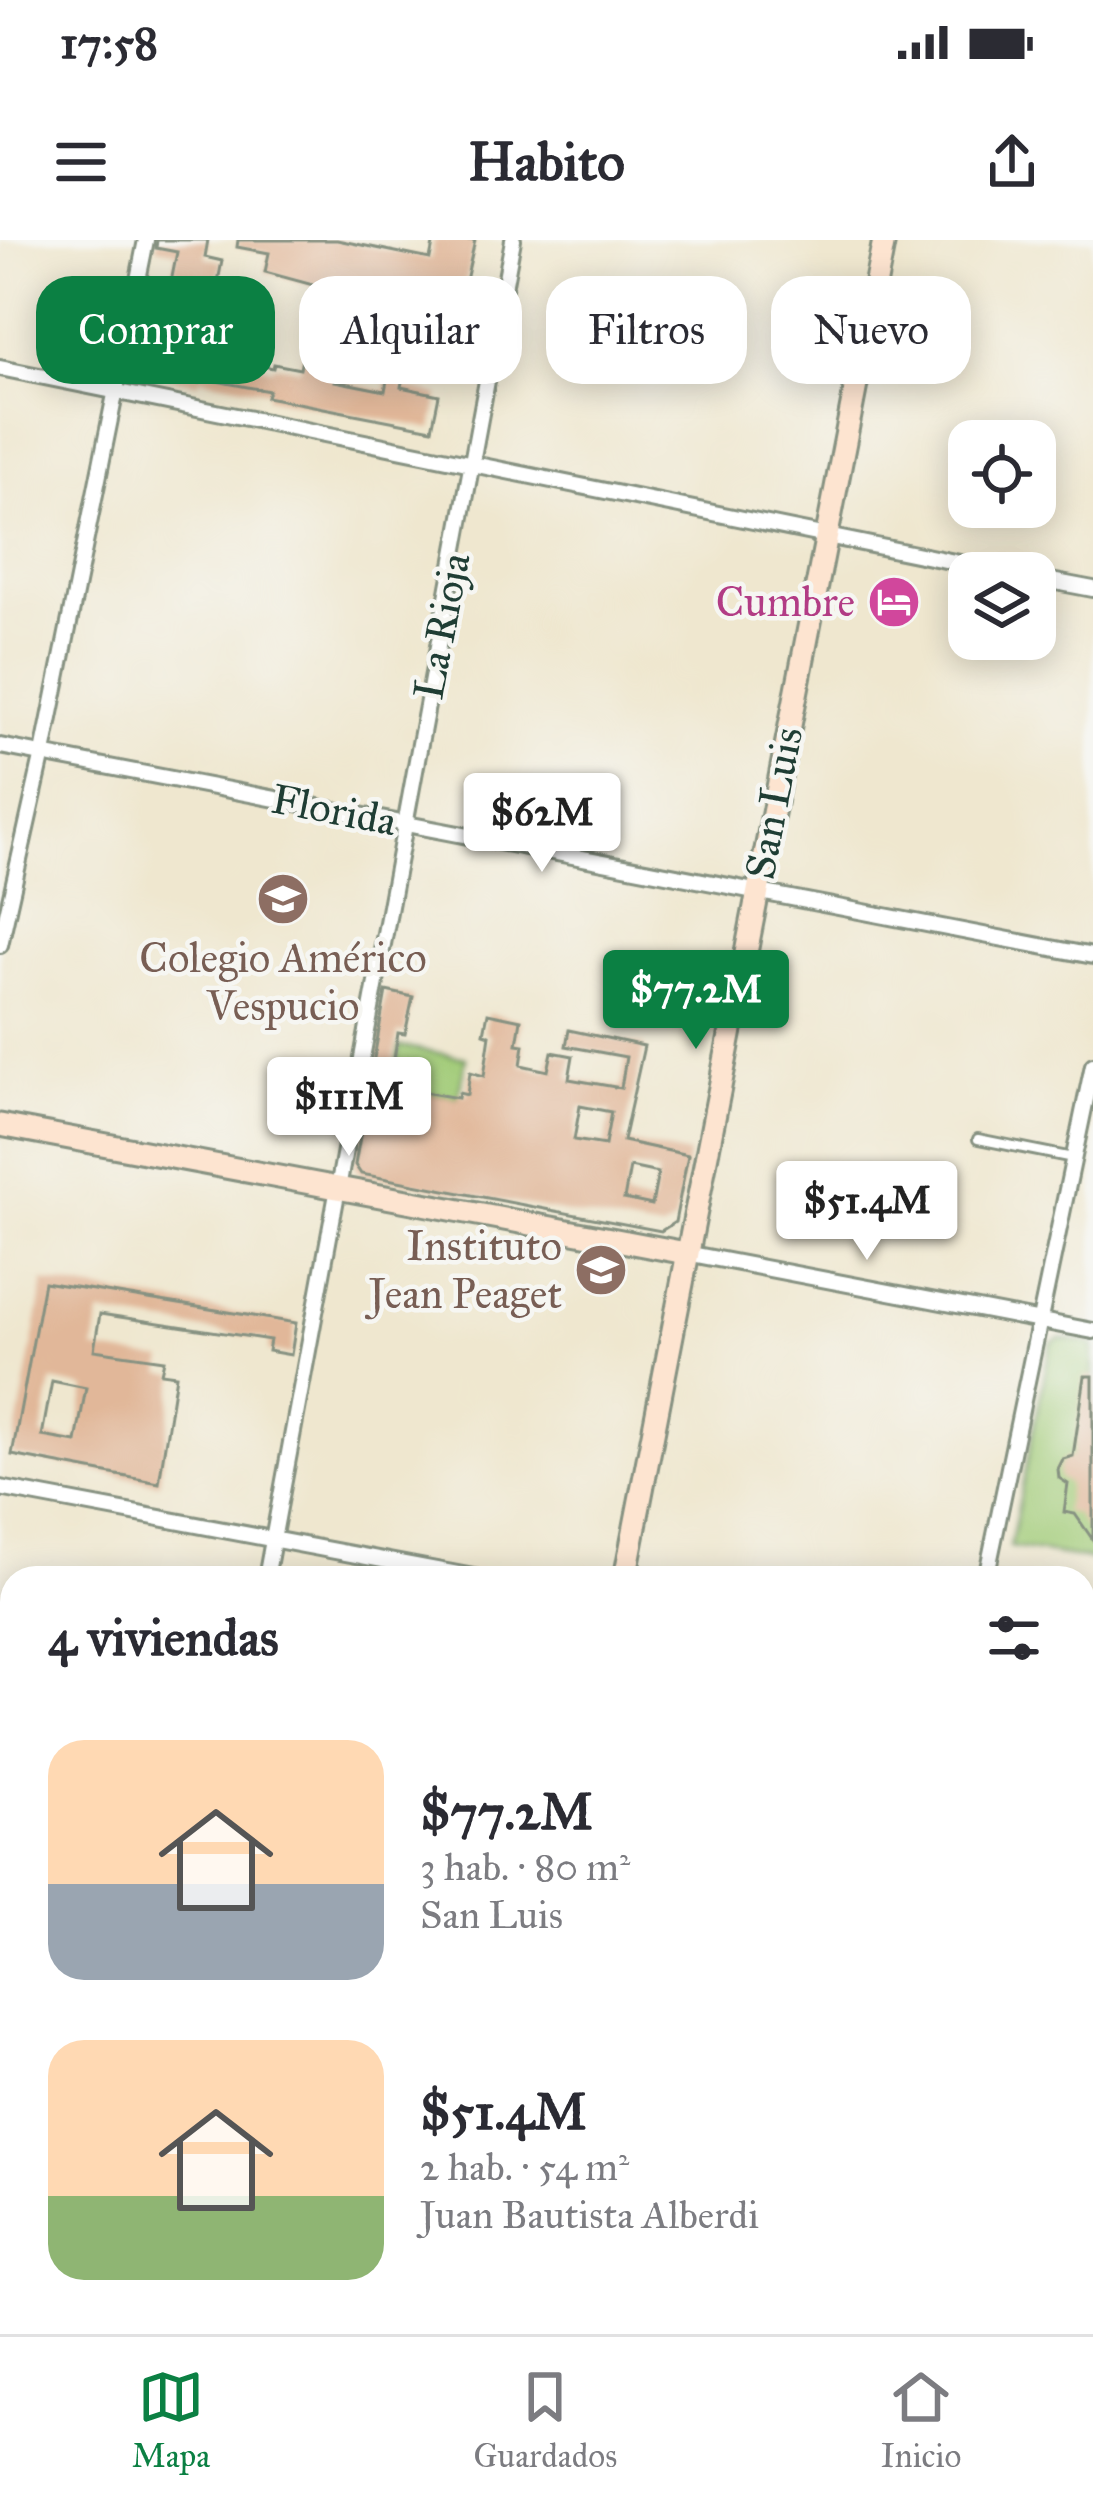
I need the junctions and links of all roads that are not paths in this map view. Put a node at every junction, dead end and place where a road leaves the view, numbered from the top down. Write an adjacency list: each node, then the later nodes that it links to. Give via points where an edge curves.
1 (146, 240): 5 (street)
2 (513, 240): 6 (street, La Rioja)
3 (884, 240): 7 (street, San Luis)
4 (0, 368): 5 (street)
5 (117, 390): 6 (street); 12 (street)
6 (473, 461): 7 (street); 13 (street, La Rioja)
7 (825, 537): 8 (street); 14 (street, San Luis)
8 (948, 561)
9 (1056, 582): 10 (street)
10 (1093, 590)
11 (0, 746): 12 (street, Florida)
12 (43, 753): 13 (street, Florida); 15 (street)
13 (405, 824): 14 (street, Florida); 21 (street, La Rioja)
14 (757, 892): 16 (street, Florida); 22 (street, San Luis)
15 (0, 945)
16 (1093, 956)
17 (1093, 1065): 20 (street)
18 (0, 1125): 21 (street)
19 (978, 1139): 20 (lane)
20 (1073, 1157): 23 (street)
21 (336, 1186): 22 (street); 26 (street, La Rioja)
22 (686, 1253): 23 (street); 29 (street, San Luis)
23 (1038, 1321): 24 (street); 30 (street)
24 (1093, 1331)
25 (0, 1488): 26 (street)
26 (273, 1540): 27 (street, La Rioja); 28 (street)
27 (268, 1566)
28 (414, 1566)
29 (627, 1566)
30 (988, 1566)

